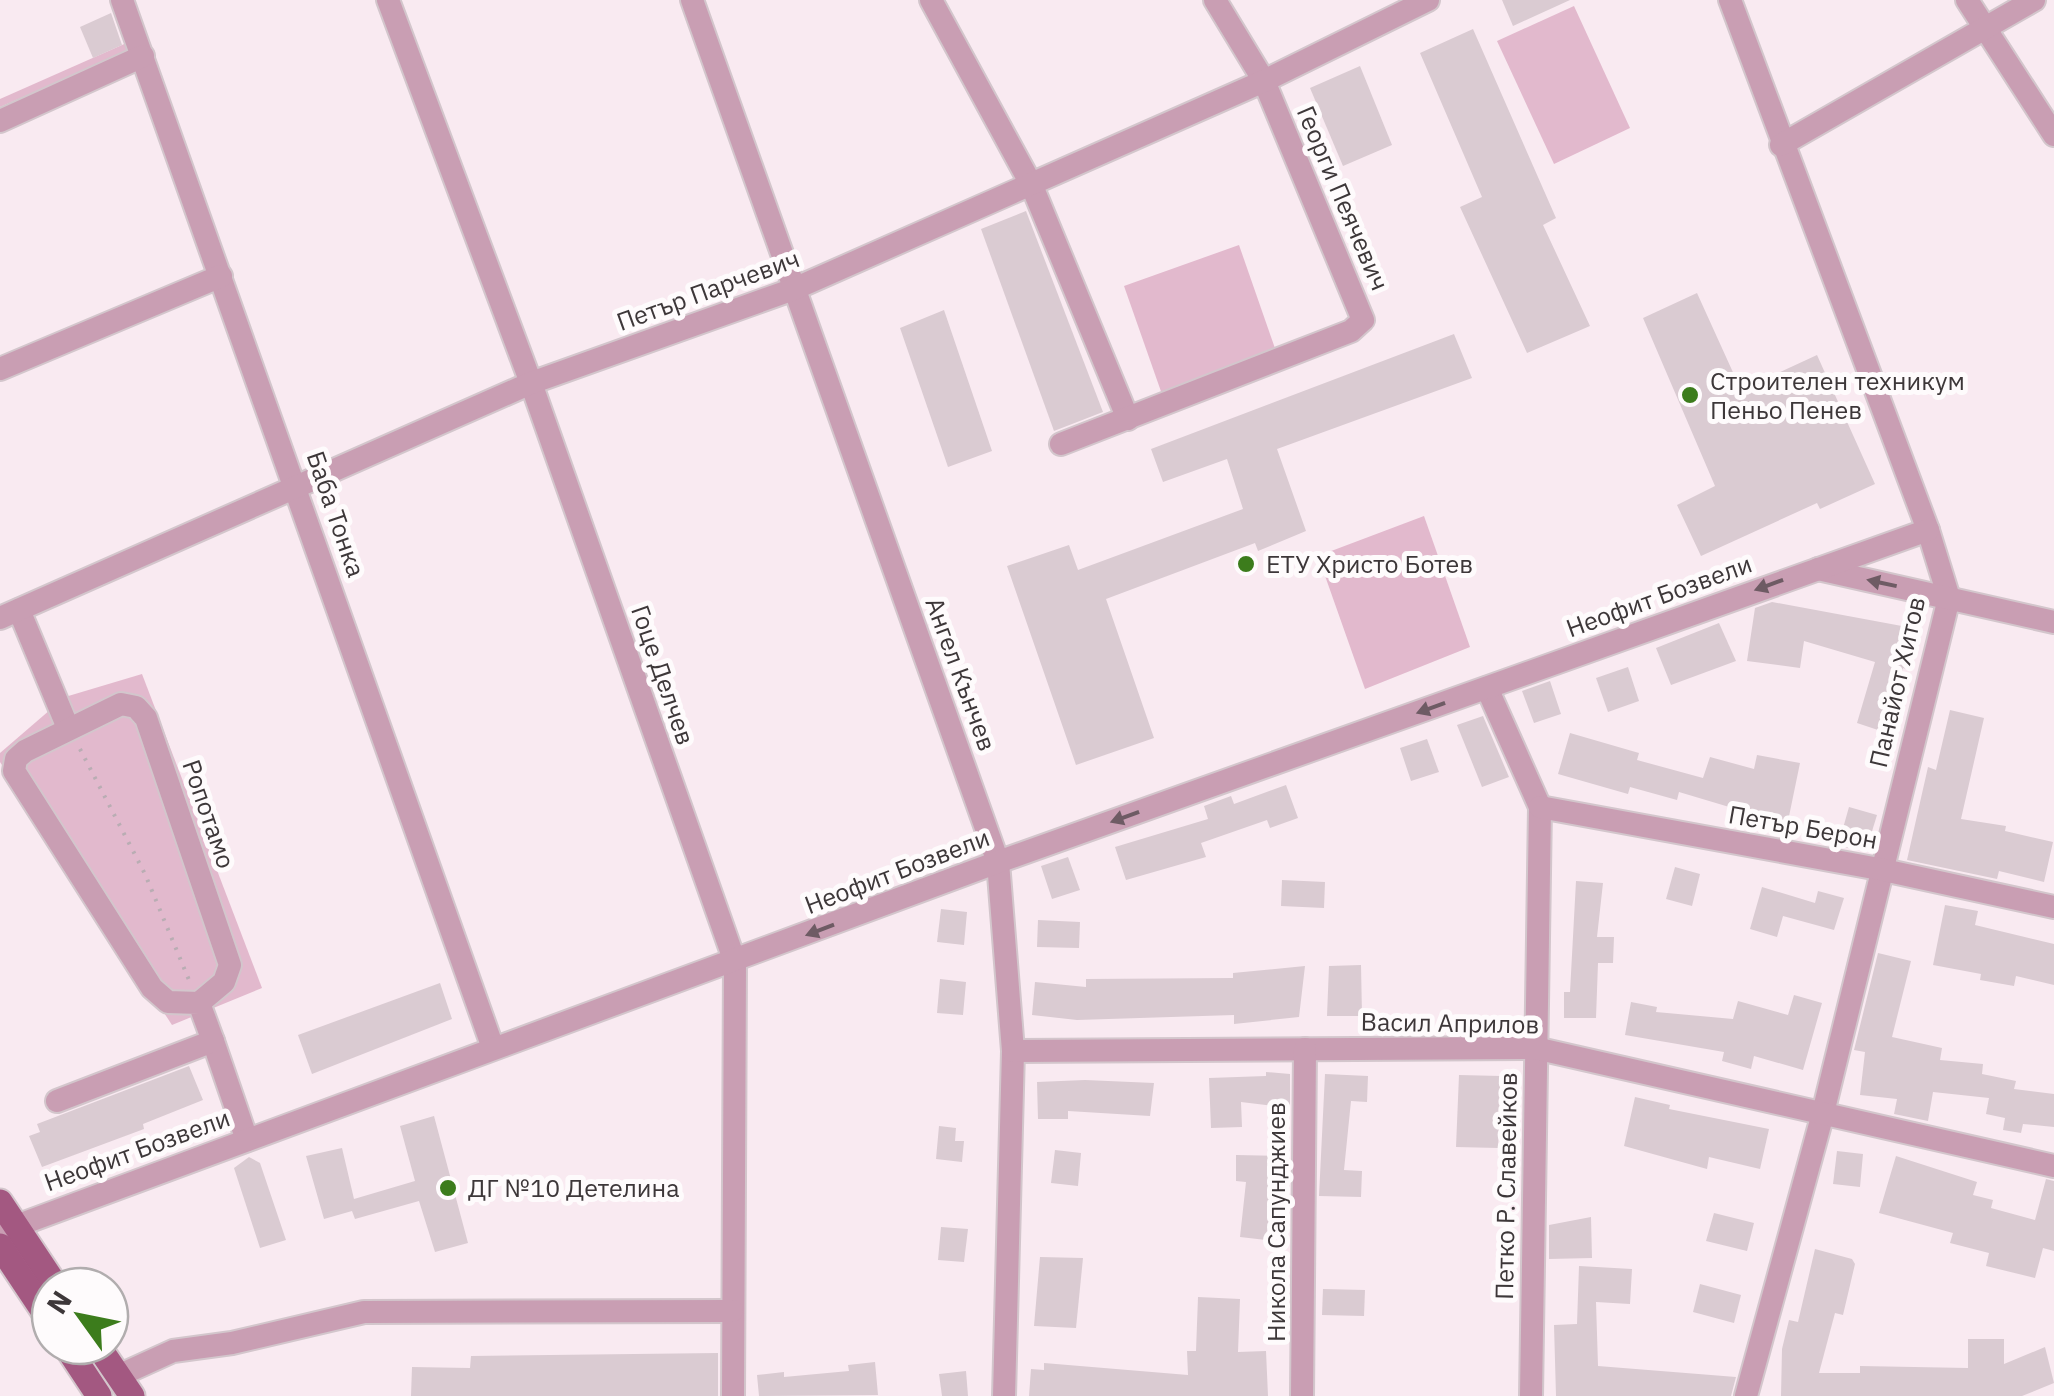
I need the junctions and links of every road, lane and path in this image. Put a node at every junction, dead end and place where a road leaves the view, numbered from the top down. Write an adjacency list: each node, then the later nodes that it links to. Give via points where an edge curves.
1 (122, 0): 11 (street, Баба Тонка)
2 (388, 0): 20 (street, Гоце Делчев)
3 (692, 0): 18 (street, Ангел Кънчев)
4 (931, 0): 16 (street)
5 (1214, 0): 12 (street)
6 (1428, 0): 12 (street, Петър Парчевич)
7 (1730, 0): 15 (street, Панайот Хитов)
8 (1967, 0): 10 (street)
9 (2034, 0): 10 (street)
10 (1986, 30): 14 (street); 15 (street)
11 (143, 56): 13 (street); 17 (street, Баба Тонка)
12 (1264, 81): 16 (street, Петър Парчевич); 21 (street, Георги Пеячевич, via 1363,320 1350,331)
13 (0, 121)
14 (2054, 135)
15 (1781, 145): 24 (street, Панайот Хитов)
16 (1032, 186): 18 (street, Петър Парчевич); 21 (street)
17 (221, 276): 19 (street); 23 (street, Баба Тонка)
18 (794, 289): 20 (street, Петър Парчевич); 32 (street, Ангел Кънчев)
19 (0, 369)
20 (530, 383): 23 (street, Петър Парчевич); 35 (street, Гоце Делчев)
21 (1128, 420): 22 (street, Георги Пеячевич)
22 (1061, 444)
23 (297, 486): 27 (street, Петър Парчевич); 38 (street, Баба Тонка)
24 (1928, 530): 25 (street, Неофит Бозвели); 26 (street, Панайот Хитов)
25 (1815, 569): 26 (street, one-way to 25); 29 (street, Неофит Бозвели, one-way to 29)
26 (1949, 598): 28 (street); 33 (street, Панайот Хитов)
27 (9, 614): 30 (street)
28 (2054, 622)
29 (1488, 688): 31 (street, Петко Р. Славейков); 32 (street, Неофит Бозвели, one-way to 32)
30 (68, 728): 36 (path, via 145,874); 36 (street, Ропотамо, via 20,756 17,777 152,988 168,1002); 36 (street, Ропотамо, via 121,704 136,706 146,718 229,955 224,982)
31 (1540, 807): 33 (street, Петър Берон); 39 (street, Петко Р. Славейков)
32 (998, 862): 35 (street, Неофит Бозвели, one-way to 35); 41 (street, Ангел Кънчев)
33 (1879, 869): 34 (street, Петър Берон); 43 (street, Панайот Хитов)
34 (2054, 906)
35 (735, 962): 38 (street, Неофит Бозвели); 49 (street, Гоце Делчев)
36 (199, 1003): 37 (street)
37 (213, 1042): 42 (street); 44 (street)
38 (494, 1048): 44 (street, Неофит Бозвели)
39 (1535, 1048): 40 (street, Васил Априлов); 43 (street, Васил Априлов); 56 (street, Петко Р. Славейков)
40 (1305, 1049): 41 (street, Васил Априлов); 55 (street, Никола Сапунджиев)
41 (1012, 1051): 54 (street, Ангел Кънчев)
42 (58, 1101)
43 (1822, 1116): 45 (street, Васил Априлов); 57 (street, Панайот Хитов)
44 (248, 1140): 46 (street, Неофит Бозвели)
45 (2054, 1166)
46 (3, 1226): 47 (main road); 48 (main road)
47 (38, 1266)
48 (30, 1281)
49 (732, 1311): 51 (street, via 364,1312 173,1351); 53 (street, Гоце Делчев)
50 (79, 1366): 52 (main road)
51 (125, 1386)
52 (99, 1396)
53 (734, 1396)
54 (1004, 1396)
55 (1302, 1396)
56 (1531, 1396)
57 (1746, 1396)

